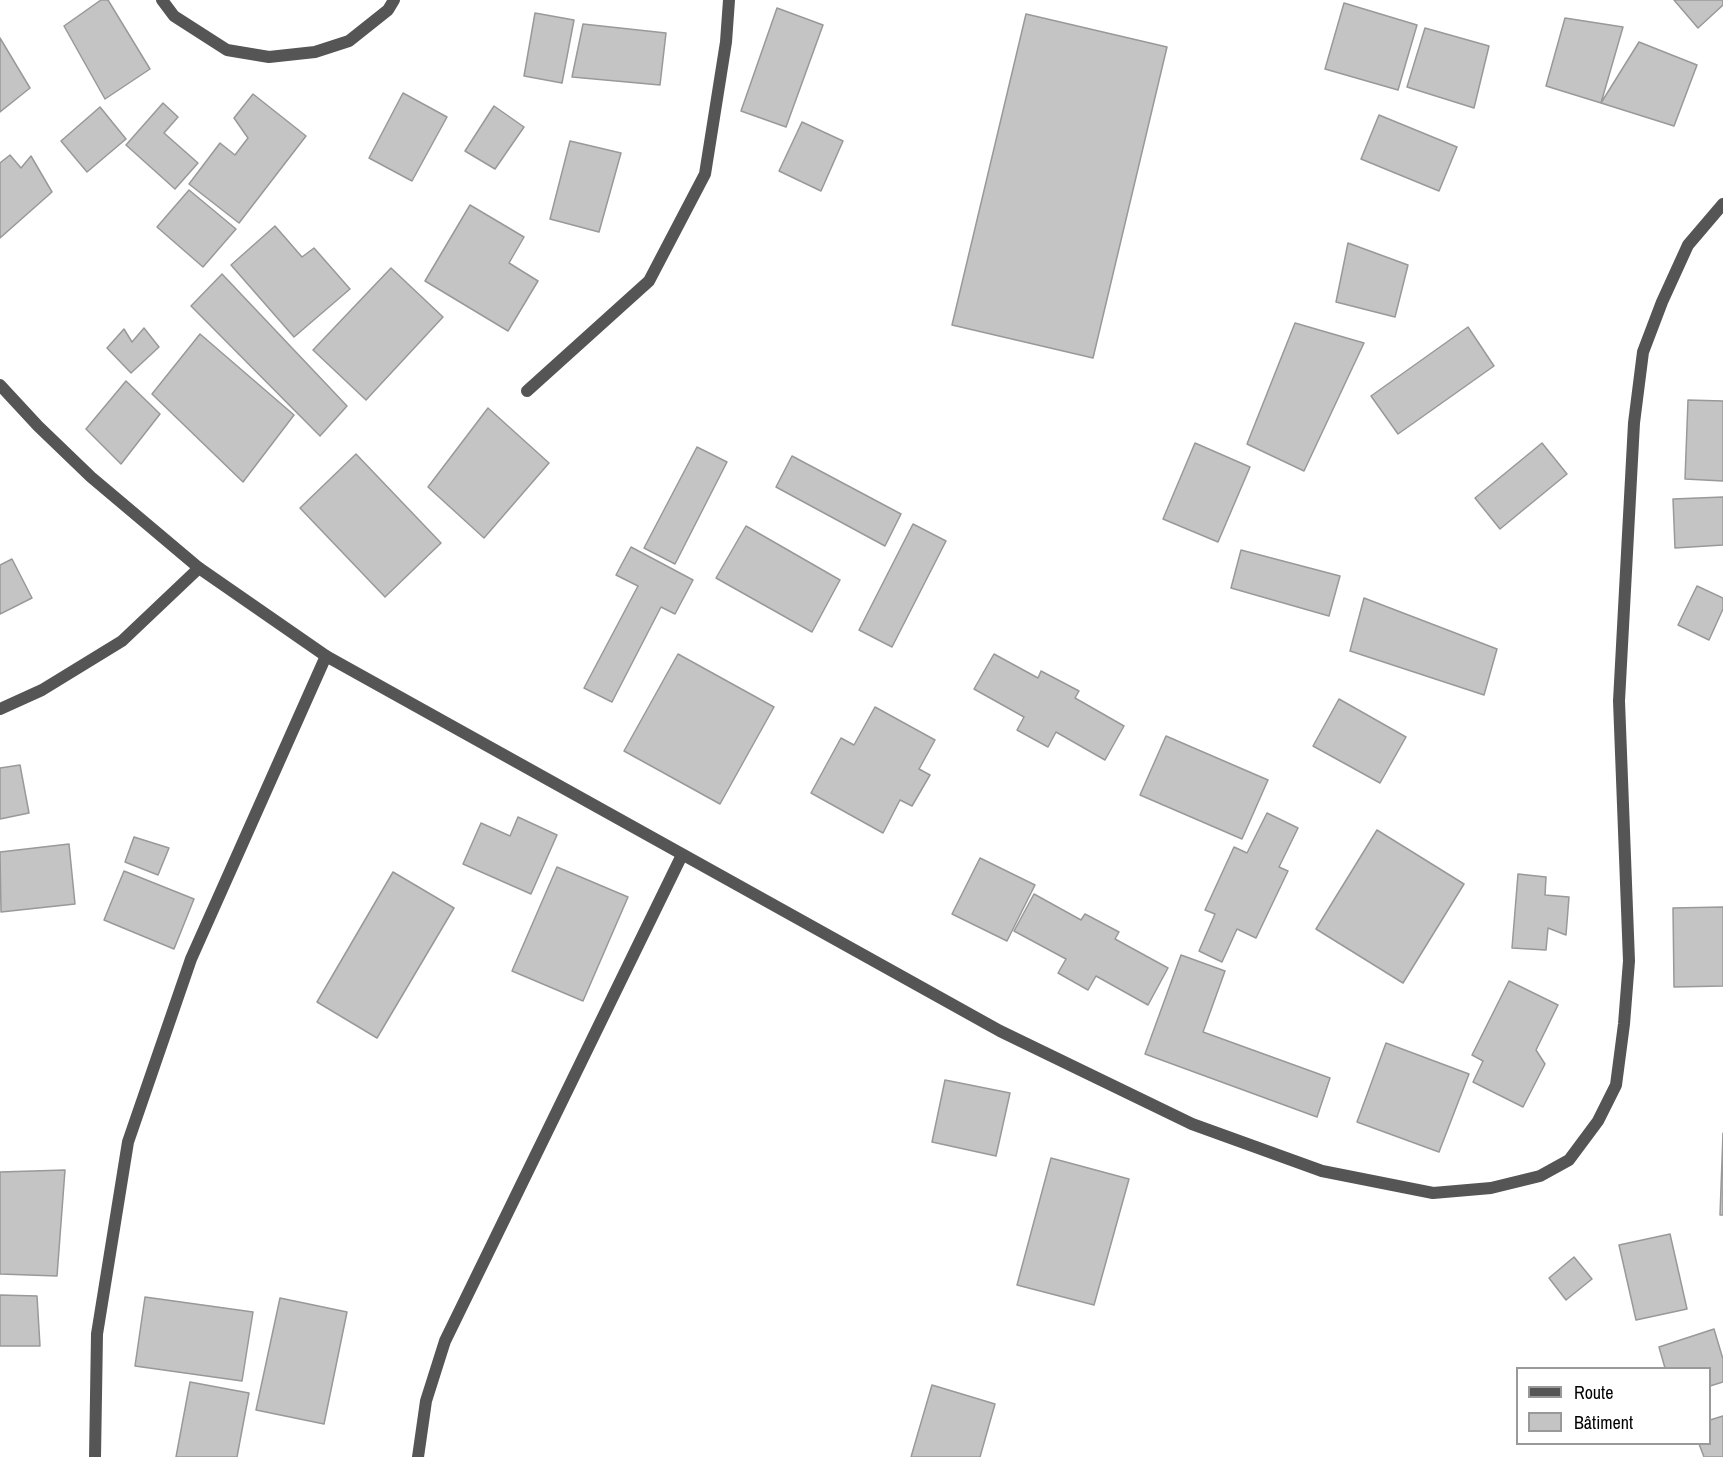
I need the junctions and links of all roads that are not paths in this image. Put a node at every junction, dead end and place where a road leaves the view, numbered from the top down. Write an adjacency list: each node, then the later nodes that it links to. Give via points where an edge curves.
1 (162, 0): 2 (street, via 174,16 227,50 269,57 315,52 349,40 388,10)
2 (394, 0)
3 (729, 0): 6 (street, via 705,174 649,281)
4 (1723, 204): 10 (street, via 1688,245 1643,352 1635,423 1619,701 1629,961 1624,1024 1616,1084 1598,1121 1569,1160 1540,1176 1491,1188 1433,1193 1322,1171 1192,1124 1000,1032)
5 (0, 385): 7 (street, via 91,477)
6 (527, 391)
7 (200, 568): 8 (street); 9 (street, via 122,641 42,690)
8 (326, 656): 10 (street); 11 (street, via 191,959 128,1142 97,1334)
9 (0, 709)
10 (682, 855): 12 (street, via 445,1341 426,1401)
11 (95, 1457)
12 (418, 1457)

